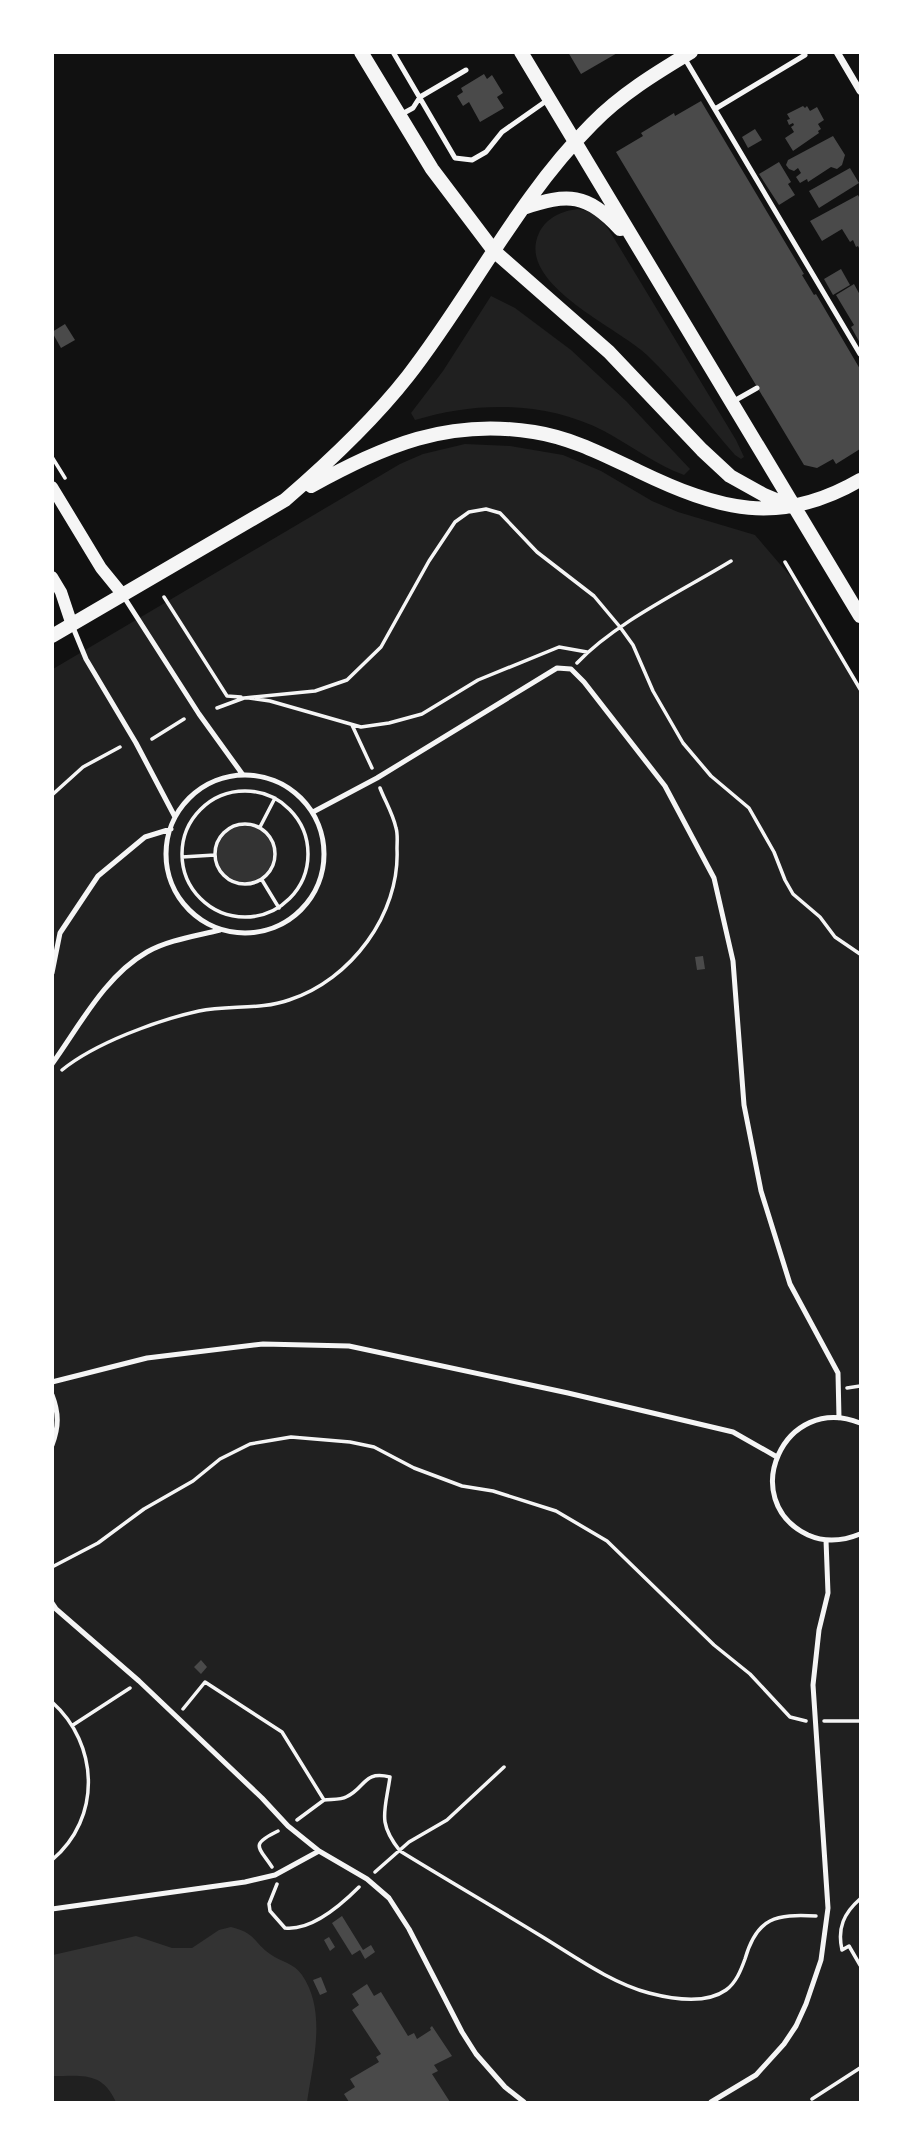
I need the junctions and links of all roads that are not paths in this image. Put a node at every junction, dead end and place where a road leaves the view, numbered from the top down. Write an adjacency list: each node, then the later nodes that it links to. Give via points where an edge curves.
1 (361, 52): 13 (main road)
2 (403, 52): 6 (lane)
3 (837, 52): 9 (street)
4 (522, 53): 11 (main road)
5 (685, 54): 12 (lane); 14 (main road, via 610,107)
6 (395, 55): 10 (lane)
7 (805, 55): 12 (lane)
8 (466, 70): 10 (lane)
9 (860, 91)
10 (420, 97): 11 (lane, via 455,158 472,160); 13 (lane)
11 (549, 99): 14 (main road)
12 (715, 109): 18 (lane)
13 (399, 116): 16 (main road, via 450,195)
14 (575, 142): 15 (main road); 17 (main road)
15 (523, 208): 16 (main road); 17 (main road, via 555,198 583,199 609,216)
16 (494, 251): 25 (main road, via 390,398 352,440); 26 (main road, via 601,345 730,476)
17 (642, 253): 22 (main road)
18 (847, 332): 19 (lane); 20 (lane)
19 (841, 336)
20 (860, 354)
21 (757, 388): 22 (lane)
22 (732, 403): 26 (main road)
23 (860, 481): 26 (main road)
24 (52, 487): 28 (street, via 101,568)
25 (285, 500): 26 (main road, via 411,440 437,432 492,428 563,438 680,490 725,504); 28 (main road)
26 (795, 508): 29 (main road)
27 (52, 577): 30 (street)
28 (123, 595): 30 (main road); 32 (lane)
29 (860, 616)
30 (72, 625): 31 (main road); 34 (lane, via 86,659)
31 (52, 636)
32 (243, 775): 33 (lane, via 283,784); 34 (lane, via 203,787)
33 (313, 812): 36 (lane, via 323,837 324,865 308,903 275,928 248,933); 41 (lane, via 562,667 571,669 607,709 665,786 714,878 733,961 744,1105 761,1191 790,1284 838,1373)
34 (175, 817): 35 (lane)
35 (171, 830): 36 (lane, via 166,857 178,897 196,917); 37 (lane, via 145,837 98,876 60,933)
36 (221, 930): 38 (lane, via 148,951 118,973)
37 (52, 973)
38 (52, 1064)
39 (52, 1382): 44 (lane, via 147,1358 262,1344 349,1346 733,1432)
40 (52, 1395): 43 (lane, via 58,1422)
41 (839, 1418): 42 (lane); 44 (lane, via 806,1424 788,1438)
42 (860, 1423)
43 (52, 1444)
44 (777, 1457): 46 (lane, via 774,1490 781,1510 796,1527)
45 (860, 1534): 46 (lane)
46 (826, 1540): 51 (lane, via 828,1593 814,1660 814,1721 827,1878 821,1960 796,2026 784,2044 756,2075)
47 (52, 1603): 48 (lane)
48 (319, 1851): 49 (lane, via 275,1875 245,1882); 50 (lane, via 367,1879 389,1898 476,2054)
49 (52, 1909)
50 (524, 2102)
51 (711, 2102)

